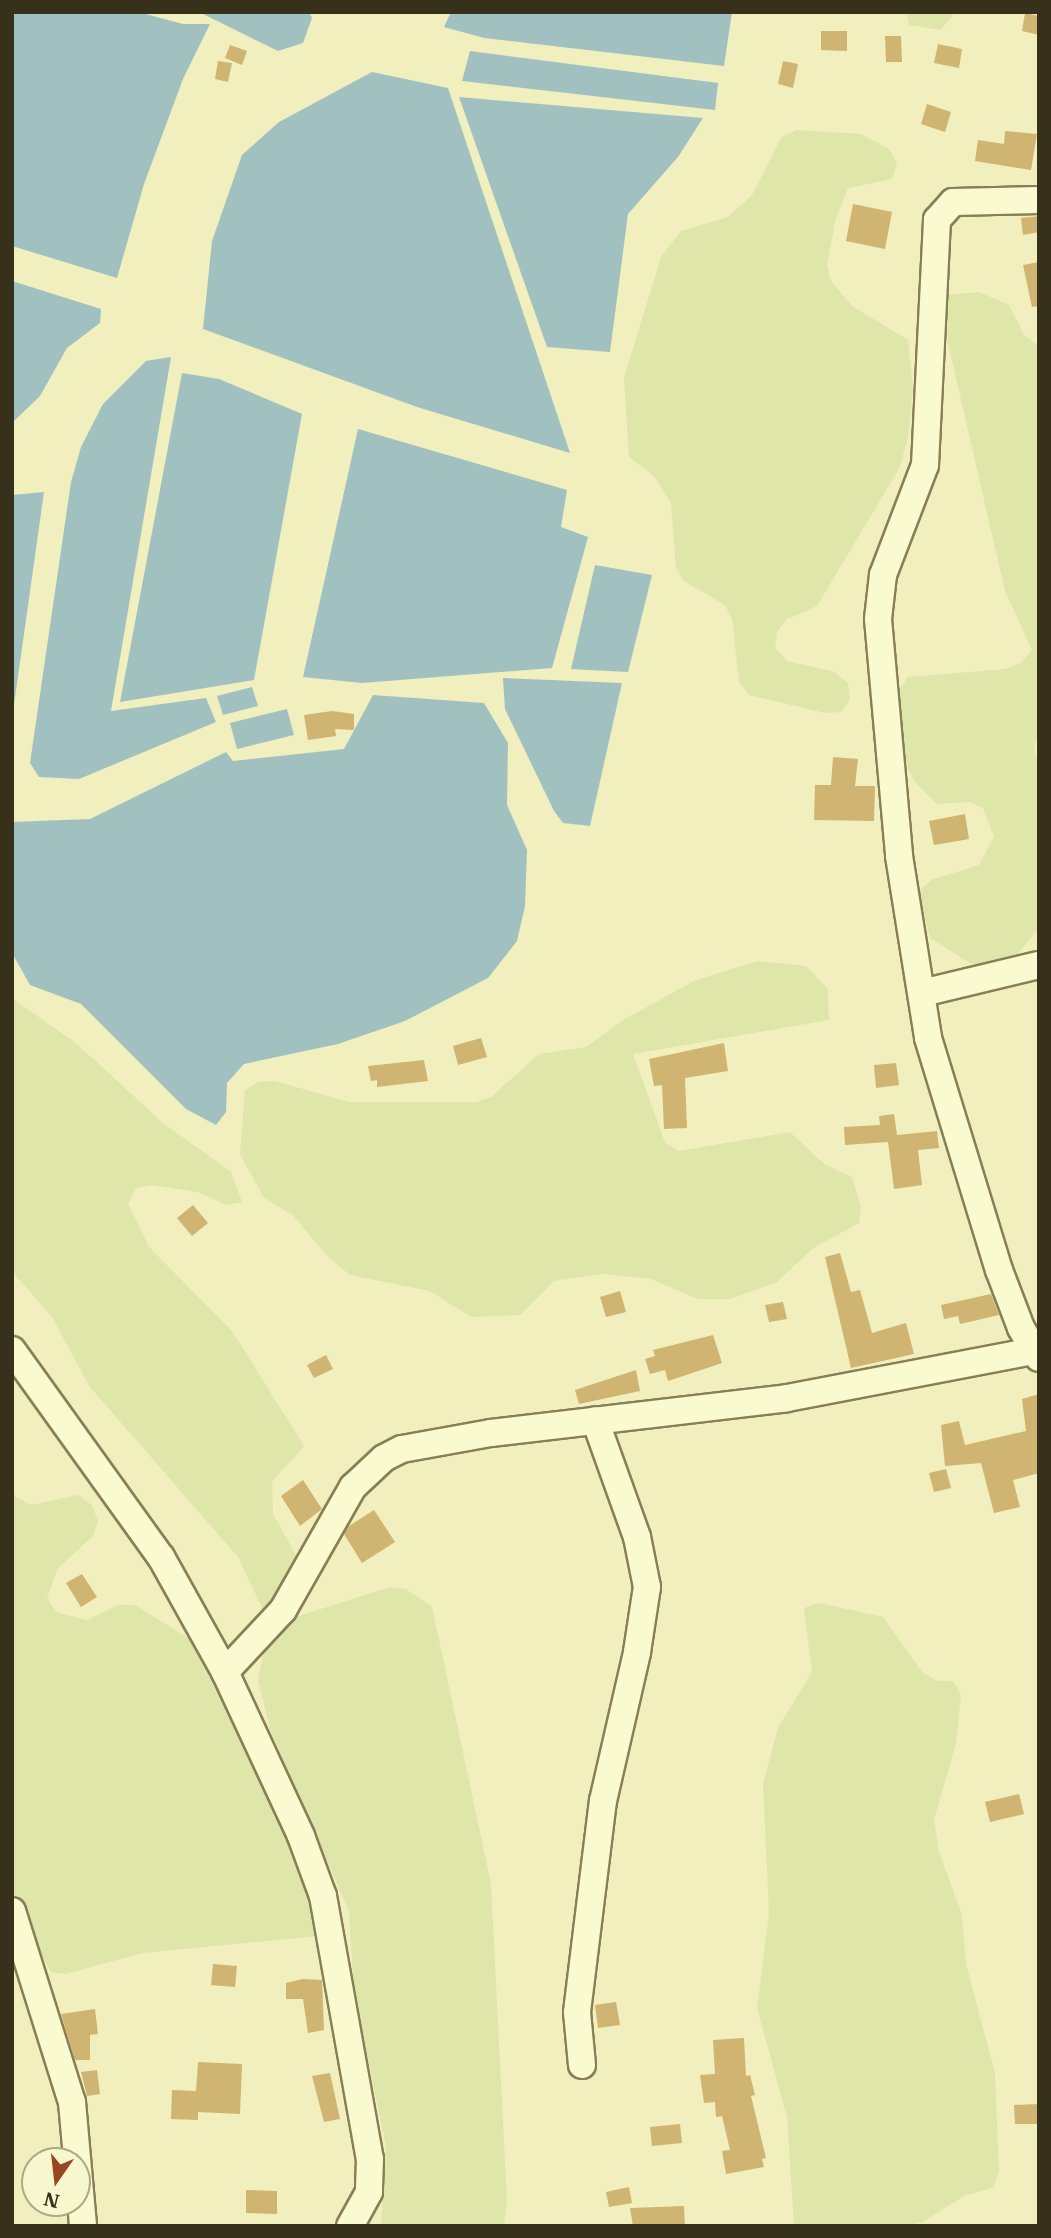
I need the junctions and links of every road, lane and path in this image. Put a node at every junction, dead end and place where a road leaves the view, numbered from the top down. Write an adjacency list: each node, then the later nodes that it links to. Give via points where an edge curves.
1 (1039, 200): 3 (street, via 953,202 937,220 925,465 883,575 878,601 899,856)
2 (1039, 965): 3 (street)
3 (922, 993): 5 (street, via 928,1038 999,1270)
4 (12, 1350): 7 (street, via 161,1557)
5 (1037, 1355): 6 (street, via 787,1398)
6 (595, 1420): 7 (street, via 402,1449 384,1458 353,1487 283,1610); 9 (street, via 637,1537 647,1587 638,1652 603,1801 578,2012)
7 (225, 1672): 11 (street, via 268,1758 323,1895 370,2159 369,2192)
8 (12, 1911): 10 (street, via 72,2102)
9 (582, 2065)
10 (83, 2226)
11 (350, 2226)

